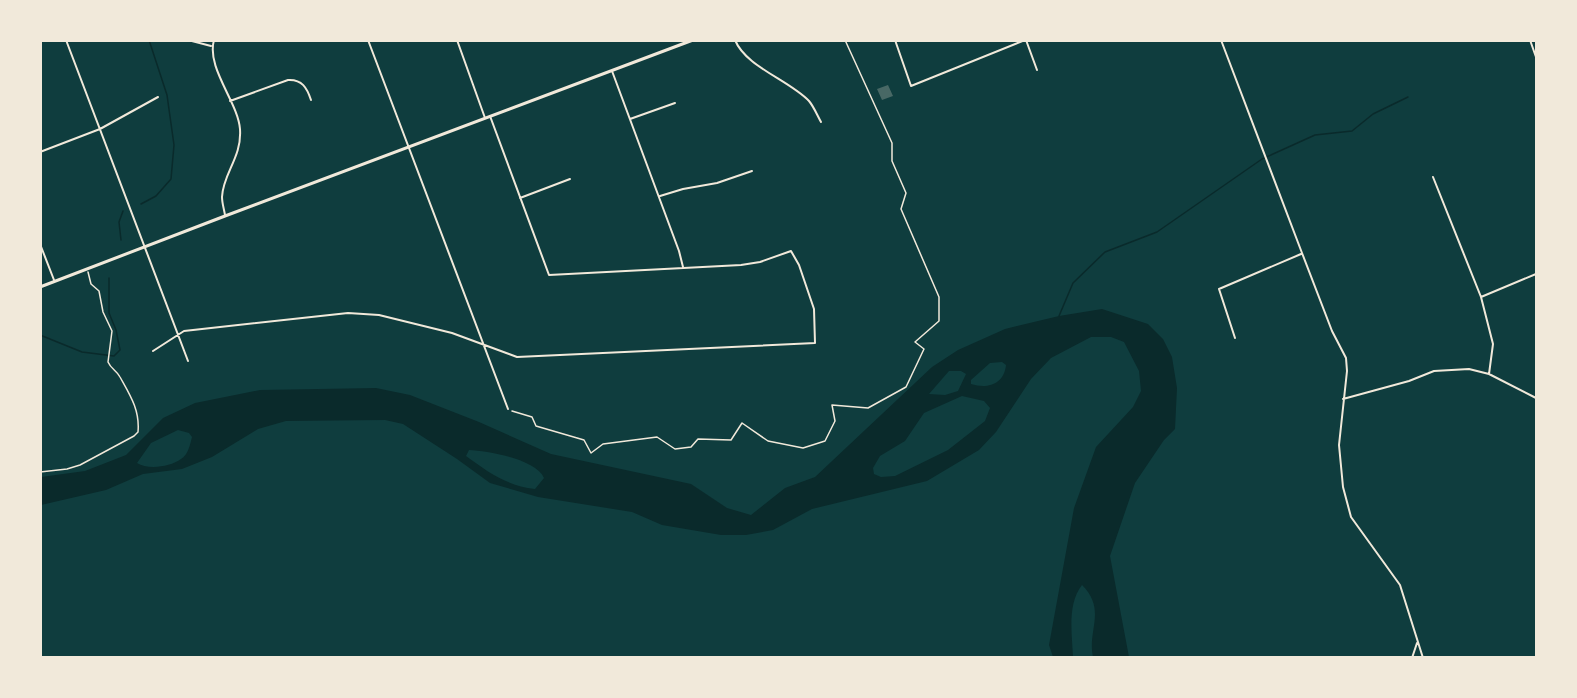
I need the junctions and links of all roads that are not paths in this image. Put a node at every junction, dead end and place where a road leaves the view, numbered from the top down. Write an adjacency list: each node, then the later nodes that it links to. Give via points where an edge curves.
1 (66, 40): 24 (street)
2 (188, 40): 12 (street)
3 (214, 40): 12 (street)
4 (368, 40): 25 (street)
5 (457, 40): 21 (street)
6 (693, 40): 15 (street)
7 (735, 40): 23 (street, via 738,49 809,102)
8 (895, 40): 9 (street, via 911,86)
9 (1026, 40): 14 (street)
10 (1221, 40): 35 (street)
11 (1530, 40): 13 (street)
12 (212, 46): 18 (street)
13 (1536, 57)
14 (1037, 70)
15 (612, 71): 20 (street); 22 (street)
16 (158, 97): 24 (street)
17 (311, 100): 18 (street, via 303,83 296,79)
18 (230, 101): 32 (street, via 240,128 238,152 223,189)
19 (675, 103): 22 (street)
20 (490, 116): 21 (street); 31 (street)
21 (485, 118): 25 (street)
22 (630, 120): 30 (street)
23 (821, 122)
24 (100, 129): 26 (street); 34 (street)
25 (409, 147): 32 (street); 43 (street)
26 (40, 152)
27 (752, 171): 30 (street)
28 (1433, 177): 40 (street)
29 (570, 179): 31 (street)
30 (659, 196): 36 (street)
31 (519, 198): 36 (street, via 549,275)
32 (225, 216): 34 (street)
33 (40, 244): 38 (street)
34 (146, 248): 38 (street); 41 (street)
35 (1302, 253): 42 (street, via 1219,289); 48 (street, via 1346,358)
36 (683, 267): 43 (street, via 751,264 791,251 814,309 815,343 517,357)
37 (1536, 274): 40 (street)
38 (55, 282): 39 (street)
39 (40, 287)
40 (1481, 297): 46 (street, via 1493,344)
41 (178, 336): 43 (street, via 184,332 348,313 379,315); 44 (street); 45 (street)
42 (1235, 338)
43 (484, 344): 49 (street)
44 (153, 351)
45 (188, 361)
46 (1489, 374): 47 (street); 48 (street, via 1469,369 1434,371)
47 (1536, 398)
48 (1343, 399): 50 (street, via 1339,445 1351,517 1400,585)
49 (508, 409)
50 (1417, 641): 51 (street); 52 (street)
51 (1412, 657)
52 (1423, 657)

